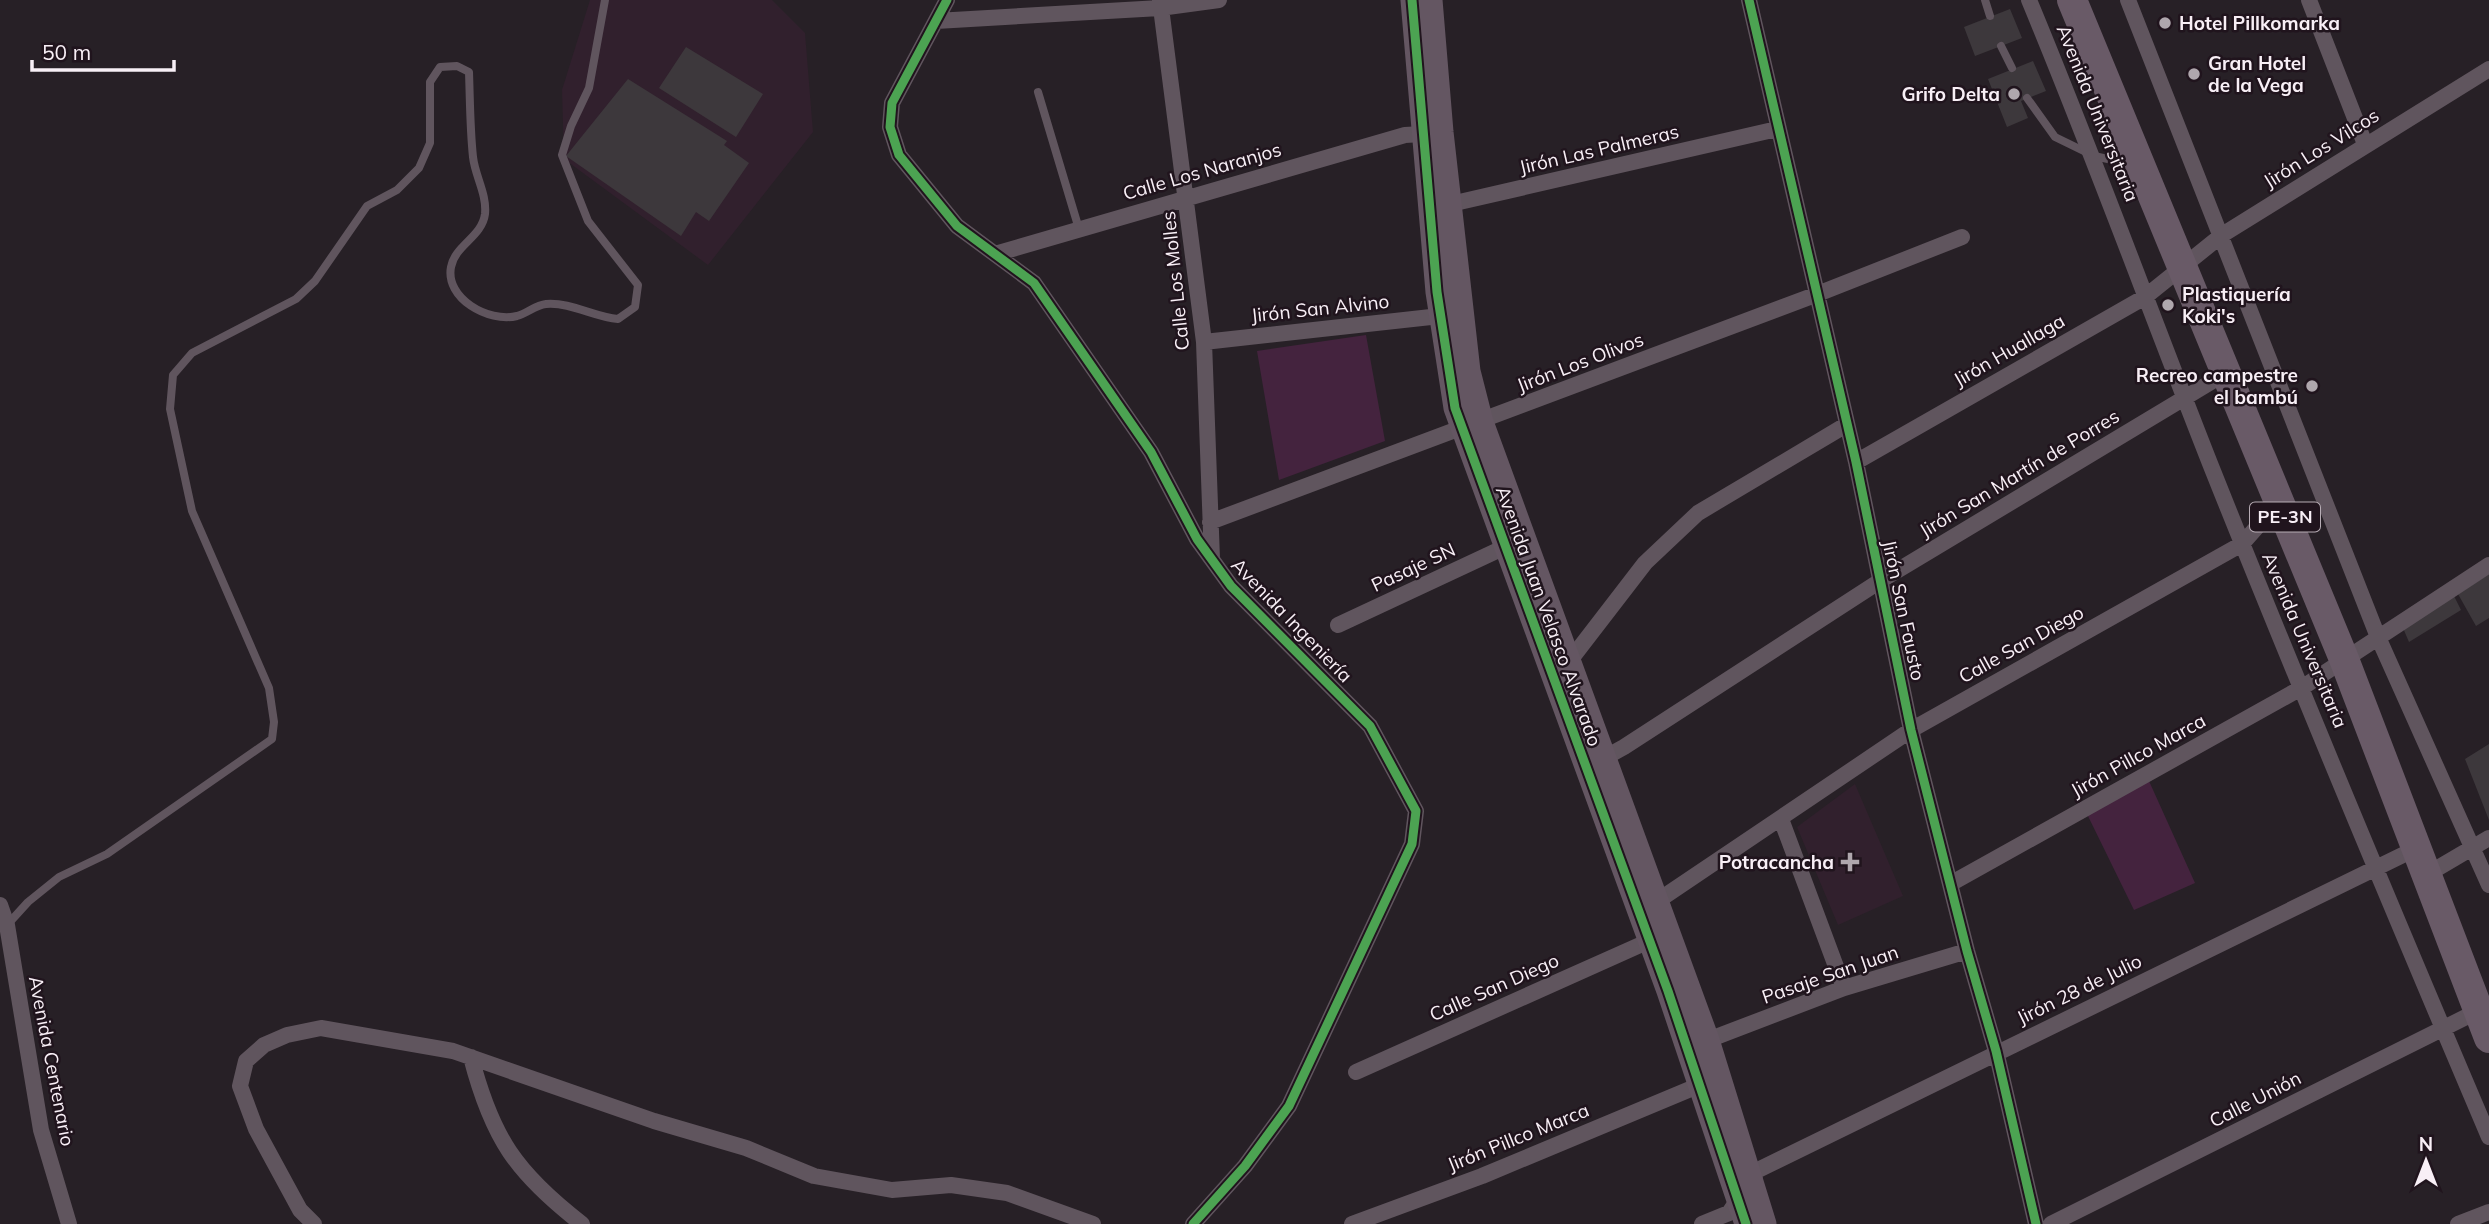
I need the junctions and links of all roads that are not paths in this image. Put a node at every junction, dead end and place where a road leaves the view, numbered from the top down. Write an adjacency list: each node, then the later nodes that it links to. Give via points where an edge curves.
1 (605, 0): 64 (lane, via 589,88 562,155 589,221 638,285 635,307 618,319 545,304 515,317 464,303 450,284 451,265 475,236 485,215 483,190 473,159 469,72 457,66 440,68 430,82 430,143 419,168 397,190 367,206 315,281 296,299 191,353 173,375 170,409 192,511 270,688 272,739 107,854 59,877)
2 (947, 0): 14 (street, Avenida Ingeniería)
3 (1219, 0): 12 (street)
4 (1412, 0): 21 (street, Avenida Juan Velasco Alvarado)
5 (1431, 0): 26 (street, Avenida Juan Velasco Alvarado)
6 (1749, 0): 20 (street, Jirón San Fausto)
7 (1985, 0): 13 (lane)
8 (2029, 0): 23 (street, Avenida Universitaria)
9 (2072, 0): 24 (highway, PE-3N)
10 (2128, 0): 28 (street)
11 (2309, 0): 22 (street)
12 (1160, 4): 14 (street); 25 (street, Calle Los Molles)
13 (1990, 16)
14 (936, 21): 30 (street, Avenida Ingeniería, via 892,103 890,127 900,155 957,226)
15 (2001, 46): 16 (lane)
16 (2012, 68)
17 (2489, 69): 22 (street, Jirón Los Vilcos)
18 (1038, 92): 27 (lane)
19 (2027, 98): 23 (lane, via 2056,137)
20 (1777, 130): 26 (street, Jirón Las Palmeras); 32 (street, Jirón San Fausto)
21 (1422, 134): 25 (street, Calle Los Naranjos); 26 (street, Avenida Juan Velasco Alvarado)
22 (2365, 145): 28 (street, Jirón Los Vilcos)
23 (2094, 156): 24 (lane); 33 (street, Avenida Universitaria)
24 (2141, 166): 31 (highway, PE-3N)
25 (1187, 197): 27 (street, Calle Los Naranjos); 35 (street, Calle Los Molles)
26 (1440, 206): 34 (street, Avenida Juan Velasco Alvarado); 38 (street, Avenida Juan Velasco Alvarado, via 1469,371)
27 (1079, 229): 30 (street, Calle Los Naranjos)
28 (2221, 235): 31 (street, Jirón Los Vilcos); 49 (street)
29 (1962, 237): 32 (street, Jirón Los Olivos)
30 (995, 254): 45 (street, Avenida Ingeniería, via 1034,283 1151,452)
31 (2181, 270): 33 (street, Jirón Huallaga); 36 (highway, PE-3N)
32 (1815, 295): 38 (street, Jirón Los Olivos); 39 (street, Jirón San Fausto)
33 (2145, 297): 37 (street, Avenida Universitaria); 40 (street, Jirón Huallaga)
34 (1440, 316): 35 (street, Jirón San Alvino); 38 (street, Avenida Juan Velasco Alvarado, via 1449,382)
35 (1204, 342): 42 (street, Calle Los Molles)
36 (2226, 373): 37 (street, Jirón San Martín de Porres); 41 (highway, PE-3N)
37 (2185, 398): 43 (street, Avenida Universitaria); 47 (street, Jirón San Martín de Porres)
38 (1472, 425): 42 (street, Jirón Los Olivos); 44 (street, Avenida Juan Velasco Alvarado); 51 (street, Avenida Juan Velasco Alvarado)
39 (1846, 425): 40 (street, Jirón San Fausto); 51 (street, via 1698,513 1645,563)
40 (1856, 462): 47 (street, Jirón San Fausto)
41 (2279, 502): 43 (street, Calle San Diego); 50 (highway, PE-3N)
42 (1210, 522): 45 (street, Calle Los Molles)
43 (2242, 544): 52 (street, Avenida Universitaria); 53 (street, Calle San Diego)
44 (1505, 547): 48 (street, Pasaje SN); 54 (street, Avenida Juan Velasco Alvarado)
45 (1212, 559): 83 (street, Avenida Ingeniería, via 1231,586 1370,726 1416,811 1412,845 1289,1106 1245,1166)
46 (2489, 565): 49 (street, Jirón Pillco Marca)
47 (1880, 581): 53 (street, Jirón San Fausto); 54 (street, Jirón San Martín de Porres)
48 (1338, 625)
49 (2378, 637): 50 (street, Jirón Pillco Marca); 57 (street)
50 (2344, 659): 52 (street, Jirón Pillco Marca); 58 (highway, PE-3N)
51 (1568, 663): 54 (street, Avenida Juan Velasco Alvarado)
52 (2302, 687): 59 (street, Avenida Universitaria); 60 (street, Jirón Pillco Marca)
53 (1912, 730): 55 (street, Calle San Diego); 60 (street, Jirón San Fausto)
54 (1595, 763): 63 (street, Avenida Juan Velasco Alvarado)
55 (1781, 819): 63 (street, Calle San Diego); 67 (street)
56 (2489, 838): 57 (street, Jirón 28 de Julio)
57 (2473, 847): 58 (street, Jirón 28 de Julio); 61 (street)
58 (2421, 862): 59 (street, Jirón 28 de Julio); 68 (highway, PE-3N)
59 (2378, 869): 69 (street, Avenida Universitaria); 71 (street, Jirón 28 de Julio)
60 (1950, 884): 66 (street, Jirón San Fausto)
61 (2489, 886)
62 (0, 905): 64 (street, Avenida Centenario)
63 (1647, 907): 65 (street, Avenida Juan Velasco Alvarado); 70 (street, Avenida Juan Velasco Alvarado)
64 (6, 925): 79 (street, Avenida Centenario, via 41,1130)
65 (1649, 941): 73 (street, Calle San Diego); 74 (street, Avenida Juan Velasco Alvarado)
66 (1967, 951): 67 (street, Pasaje San Juan); 71 (street, Jirón San Fausto)
67 (1843, 988): 70 (street, Pasaje San Juan)
68 (2484, 1025): 69 (street, Calle Unión)
69 (2442, 1028): 75 (street, Avenida Universitaria); 89 (street, Calle Unión)
70 (1708, 1040): 76 (street, Avenida Juan Velasco Alvarado)
71 (1996, 1051): 76 (street, Jirón 28 de Julio, via 1758,1170); 88 (street, Jirón San Fausto)
72 (471, 1057): 80 (street, via 321,1028 264,1045 246,1061 240,1086 256,1129 300,1210); 81 (street, via 494,1129 521,1170); 82 (street, via 746,1148 814,1176 892,1190 951,1185 1007,1193)
73 (1356, 1072)
74 (1700, 1085): 77 (street, Avenida Juan Velasco Alvarado); 84 (street, Jirón Pillco Marca, via 1482,1176)
75 (2489, 1137)
76 (1752, 1180): 77 (street, Jirón 28 de Julio); 87 (street, Avenida Juan Velasco Alvarado)
77 (1738, 1199): 85 (street, Jirón 28 de Julio, via 1729,1213); 86 (street, Avenida Juan Velasco Alvarado)
78 (2489, 1212): 90 (street)
79 (69, 1224)
80 (314, 1224)
81 (582, 1224)
82 (1093, 1224)
83 (1193, 1224)
84 (1352, 1224)
85 (1702, 1224)
86 (1746, 1224)
87 (1765, 1224)
88 (2036, 1224)
89 (2051, 1224)
90 (2458, 1224)

